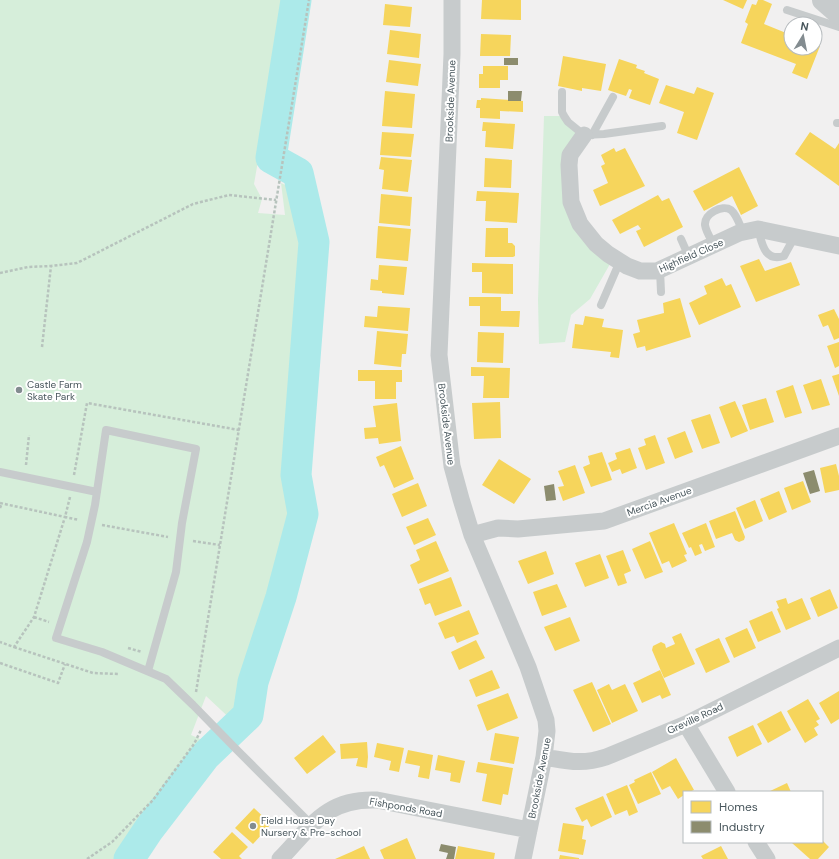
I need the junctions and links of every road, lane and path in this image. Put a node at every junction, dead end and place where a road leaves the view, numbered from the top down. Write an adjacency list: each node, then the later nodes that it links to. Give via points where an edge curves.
1 (309, 0): 11 (path)
2 (452, 0): 36 (street, Brookside Avenue, via 439,355 452,466)
3 (823, 0): 5 (main road)
4 (787, 10): 6 (lane)
5 (839, 14)
6 (839, 27)
7 (562, 92): 10 (lane, via 564,116 568,122)
8 (613, 97): 10 (lane)
9 (662, 126): 10 (lane)
10 (588, 135): 18 (street, Highfield Close, via 570,155 571,202 580,224 588,235 608,254)
11 (276, 200): 19 (path, via 229,195 193,204 77,263); 25 (path)
12 (751, 231): 13 (street); 13 (lane, via 767,254 780,257 784,256); 15 (street, Highfield Close); 15 (lane, via 731,211 726,208 718,210 706,218 705,223)
13 (795, 236): 16 (street)
14 (681, 239): 17 (lane)
15 (714, 245): 17 (street, Highfield Close)
16 (839, 246)
17 (689, 257): 20 (street, Highfield Close)
18 (620, 261): 20 (street, Highfield Close, via 640,271); 23 (lane)
19 (51, 266): 21 (path, via 28,267); 24 (path)
20 (660, 270): 22 (lane)
21 (0, 273)
22 (661, 292)
23 (601, 305)
24 (42, 347)
25 (239, 430): 30 (path, via 87,403); 38 (path)
26 (29, 435): 28 (path)
27 (839, 436): 36 (street, Mercia Avenue, via 604,521 498,528)
28 (26, 466)
29 (0, 472): 30 (lane)
30 (72, 486): 31 (lane); 34 (path)
31 (97, 492): 35 (lane); 37 (lane, via 106,430 196,449)
32 (1, 503): 33 (path); 34 (path)
33 (0, 508)
34 (65, 517): 35 (path); 40 (path, via 34,617)
35 (92, 523): 37 (path); 44 (lane, via 56,638 102,652)
36 (472, 535): 49 (street, Brookside Avenue, via 544,710 547,731)
37 (180, 538): 38 (path); 44 (lane, via 176,572)
38 (220, 545): 46 (path)
39 (0, 642): 40 (path)
40 (14, 647): 43 (path)
41 (839, 648): 48 (street, Greville Road)
42 (0, 663): 43 (path, via 58,683)
43 (65, 664): 45 (path)
44 (148, 671): 46 (lane, via 166,678)
45 (93, 673)
46 (193, 705): 47 (lane)
47 (209, 721): 51 (lane); 54 (path, via 153,800 112,842)
48 (686, 724): 49 (street, Greville Road, via 593,762 582,763); 50 (street)
49 (544, 757): 52 (street, Brookside Avenue)
50 (726, 791)
51 (312, 825): 52 (street, Fishponds Road, via 338,806 376,800); 55 (street, Fishponds Road)
52 (529, 830): 56 (street, Brookside Avenue)
53 (757, 843): 57 (street)
54 (88, 859)
55 (280, 859)
56 (523, 859)
57 (767, 859)

